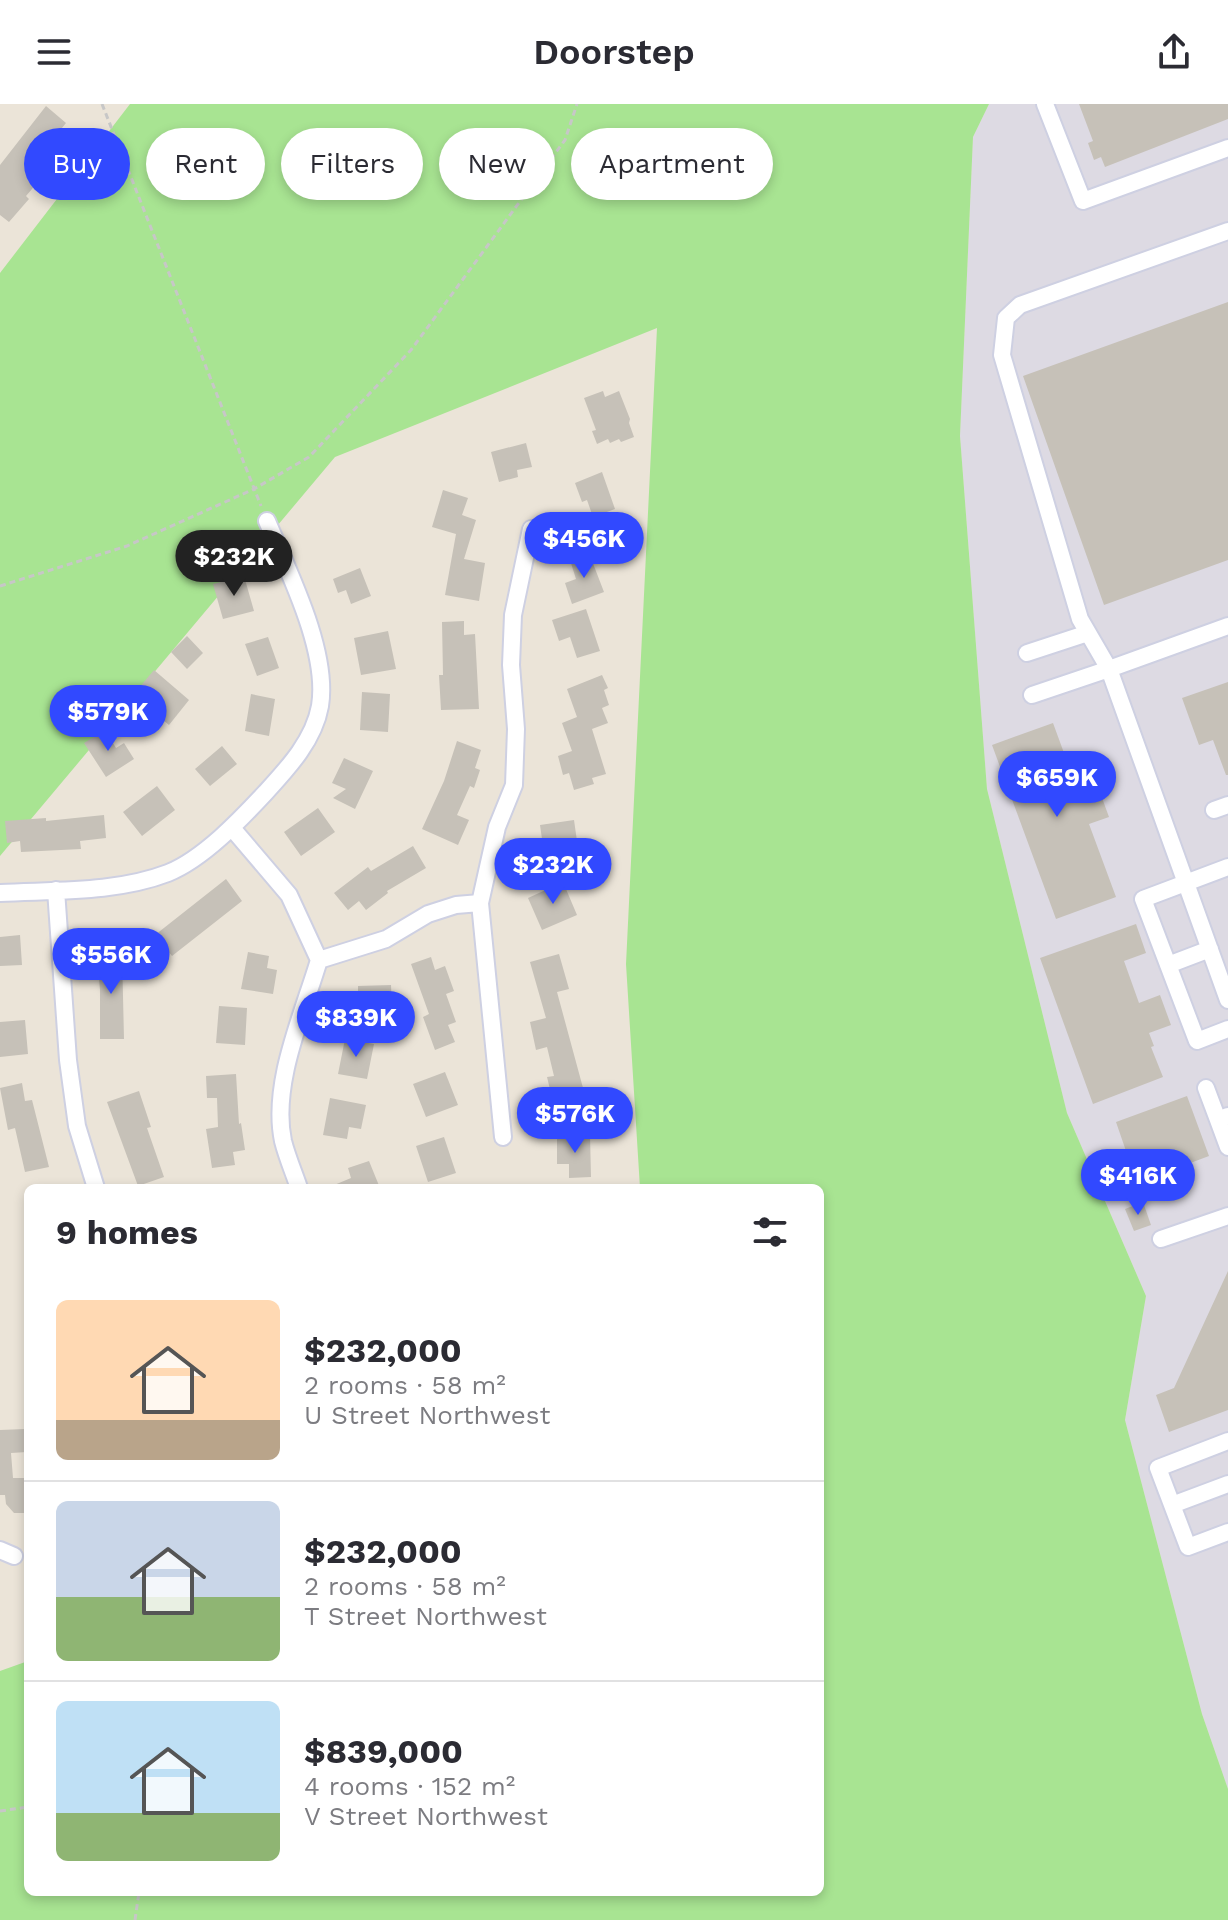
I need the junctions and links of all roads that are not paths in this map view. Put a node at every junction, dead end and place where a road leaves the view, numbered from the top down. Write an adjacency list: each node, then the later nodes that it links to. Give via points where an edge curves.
1 (1045, 104): 2 (street, via 1083,201)
2 (1228, 148)
3 (1228, 231): 7 (street, via 1020,305 1006,318 1002,355)
4 (267, 521): 11 (street, via 307,618 318,659 320,706 307,740 286,770)
5 (531, 529): 16 (street, via 513,615 514,785 497,827)
6 (1228, 626): 9 (street)
7 (1088, 633): 8 (street); 9 (street)
8 (1027, 653)
9 (1109, 669): 10 (street); 13 (street)
10 (1032, 695)
11 (232, 828): 14 (street, via 170,872 119,885); 18 (street, via 289,895)
12 (1228, 867): 13 (street)
13 (1186, 883): 17 (street); 19 (street, via 1143,899)
14 (56, 890): 15 (street); 26 (street, via 75,1113)
15 (0, 893)
16 (480, 903): 18 (street, via 428,914 386,939); 24 (street)
17 (1210, 949): 19 (street); 20 (street)
18 (319, 960): 27 (street, via 286,1069 280,1108 283,1141)
19 (1168, 965): 21 (street, via 1197,1041)
20 (1228, 1000)
21 (1228, 1029)
22 (1206, 1088): 23 (street)
23 (1223, 1118): 25 (street)
24 (503, 1137)
25 (1228, 1147)
26 (95, 1184)
27 (298, 1184)
28 (1228, 1216): 29 (street)
29 (1161, 1239)
30 (1228, 1441): 32 (street, via 1158,1468)
31 (1228, 1484): 32 (street)
32 (1172, 1505): 33 (street, via 1188,1547)
33 (1228, 1532)

